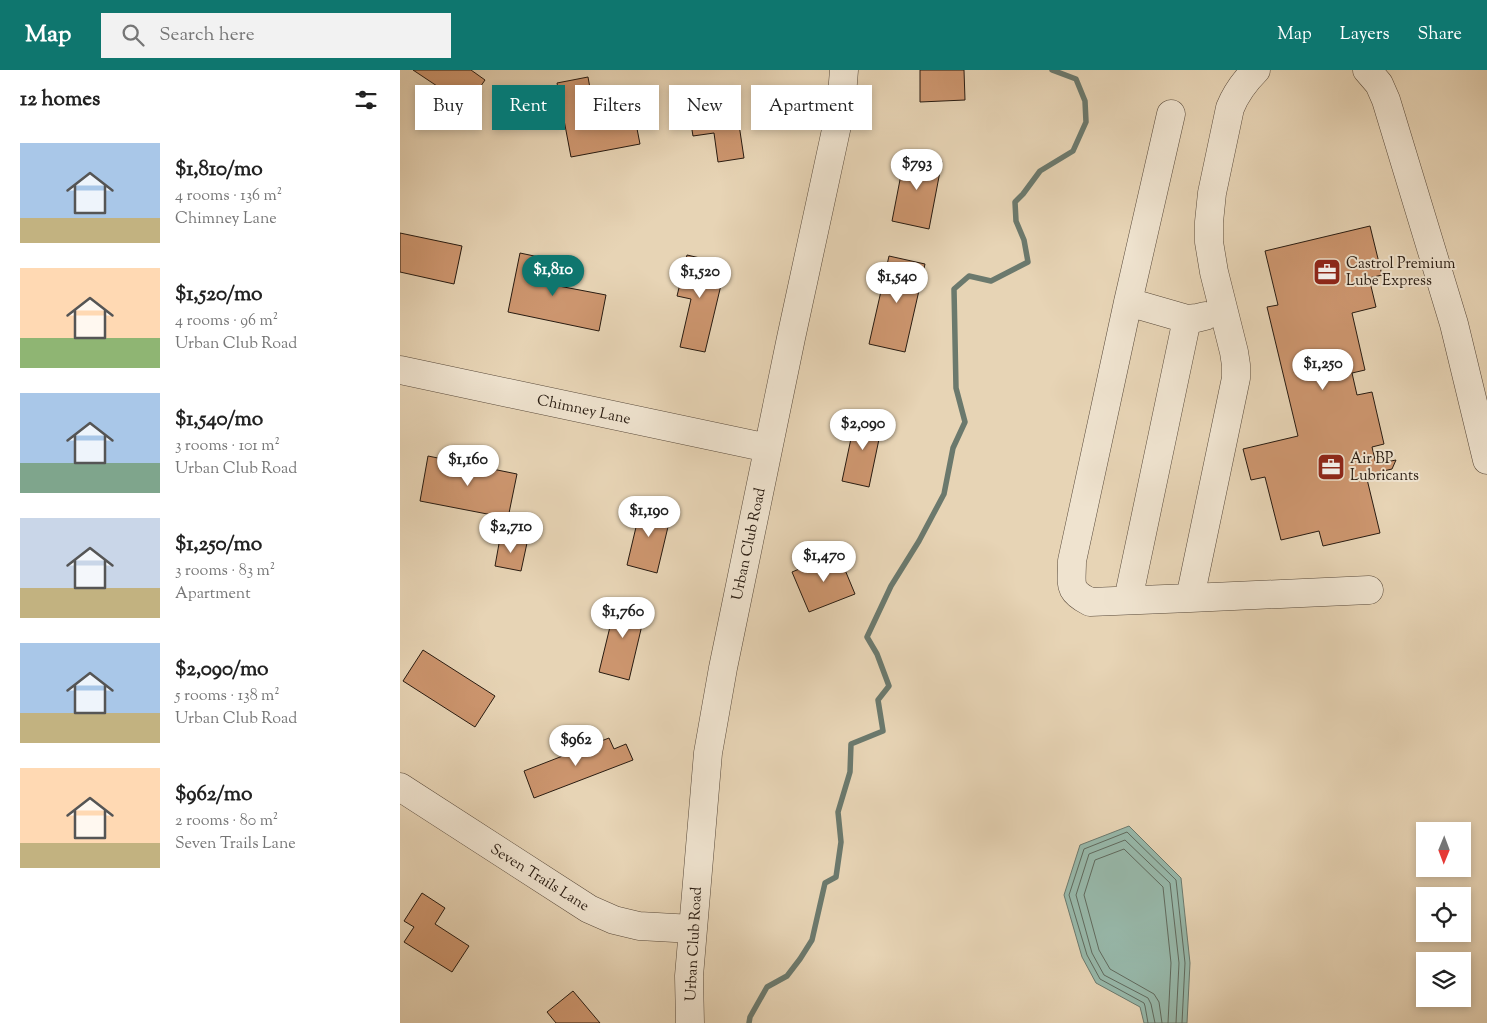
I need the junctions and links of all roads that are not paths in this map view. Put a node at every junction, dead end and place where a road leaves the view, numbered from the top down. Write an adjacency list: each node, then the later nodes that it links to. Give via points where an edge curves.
1 (844, 70): 9 (street, Urban Club Road, via 841,107)
2 (1256, 70): 6 (street, via 1236,94 1230,108 1210,204 1211,256)
3 (1367, 70): 10 (street, via 1379,84 1386,100 1431,246 1454,324)
4 (1171, 114): 5 (street)
5 (1128, 302): 7 (street); 13 (street, via 1072,561 1072,586 1078,596 1090,602)
6 (1223, 311): 7 (street); 12 (street, via 1235,358 1236,378)
7 (1188, 319): 13 (street)
8 (400, 370): 9 (street, Chimney Lane)
9 (768, 448): 15 (street, Urban Club Road, via 708,753)
10 (1487, 460)
11 (1369, 590): 12 (street)
12 (1190, 598): 13 (street)
13 (1128, 600)
14 (400, 787): 15 (street, Seven Trails Lane, via 589,908 614,920 639,926)
15 (693, 929): 16 (street, Urban Club Road)
16 (690, 1023)

